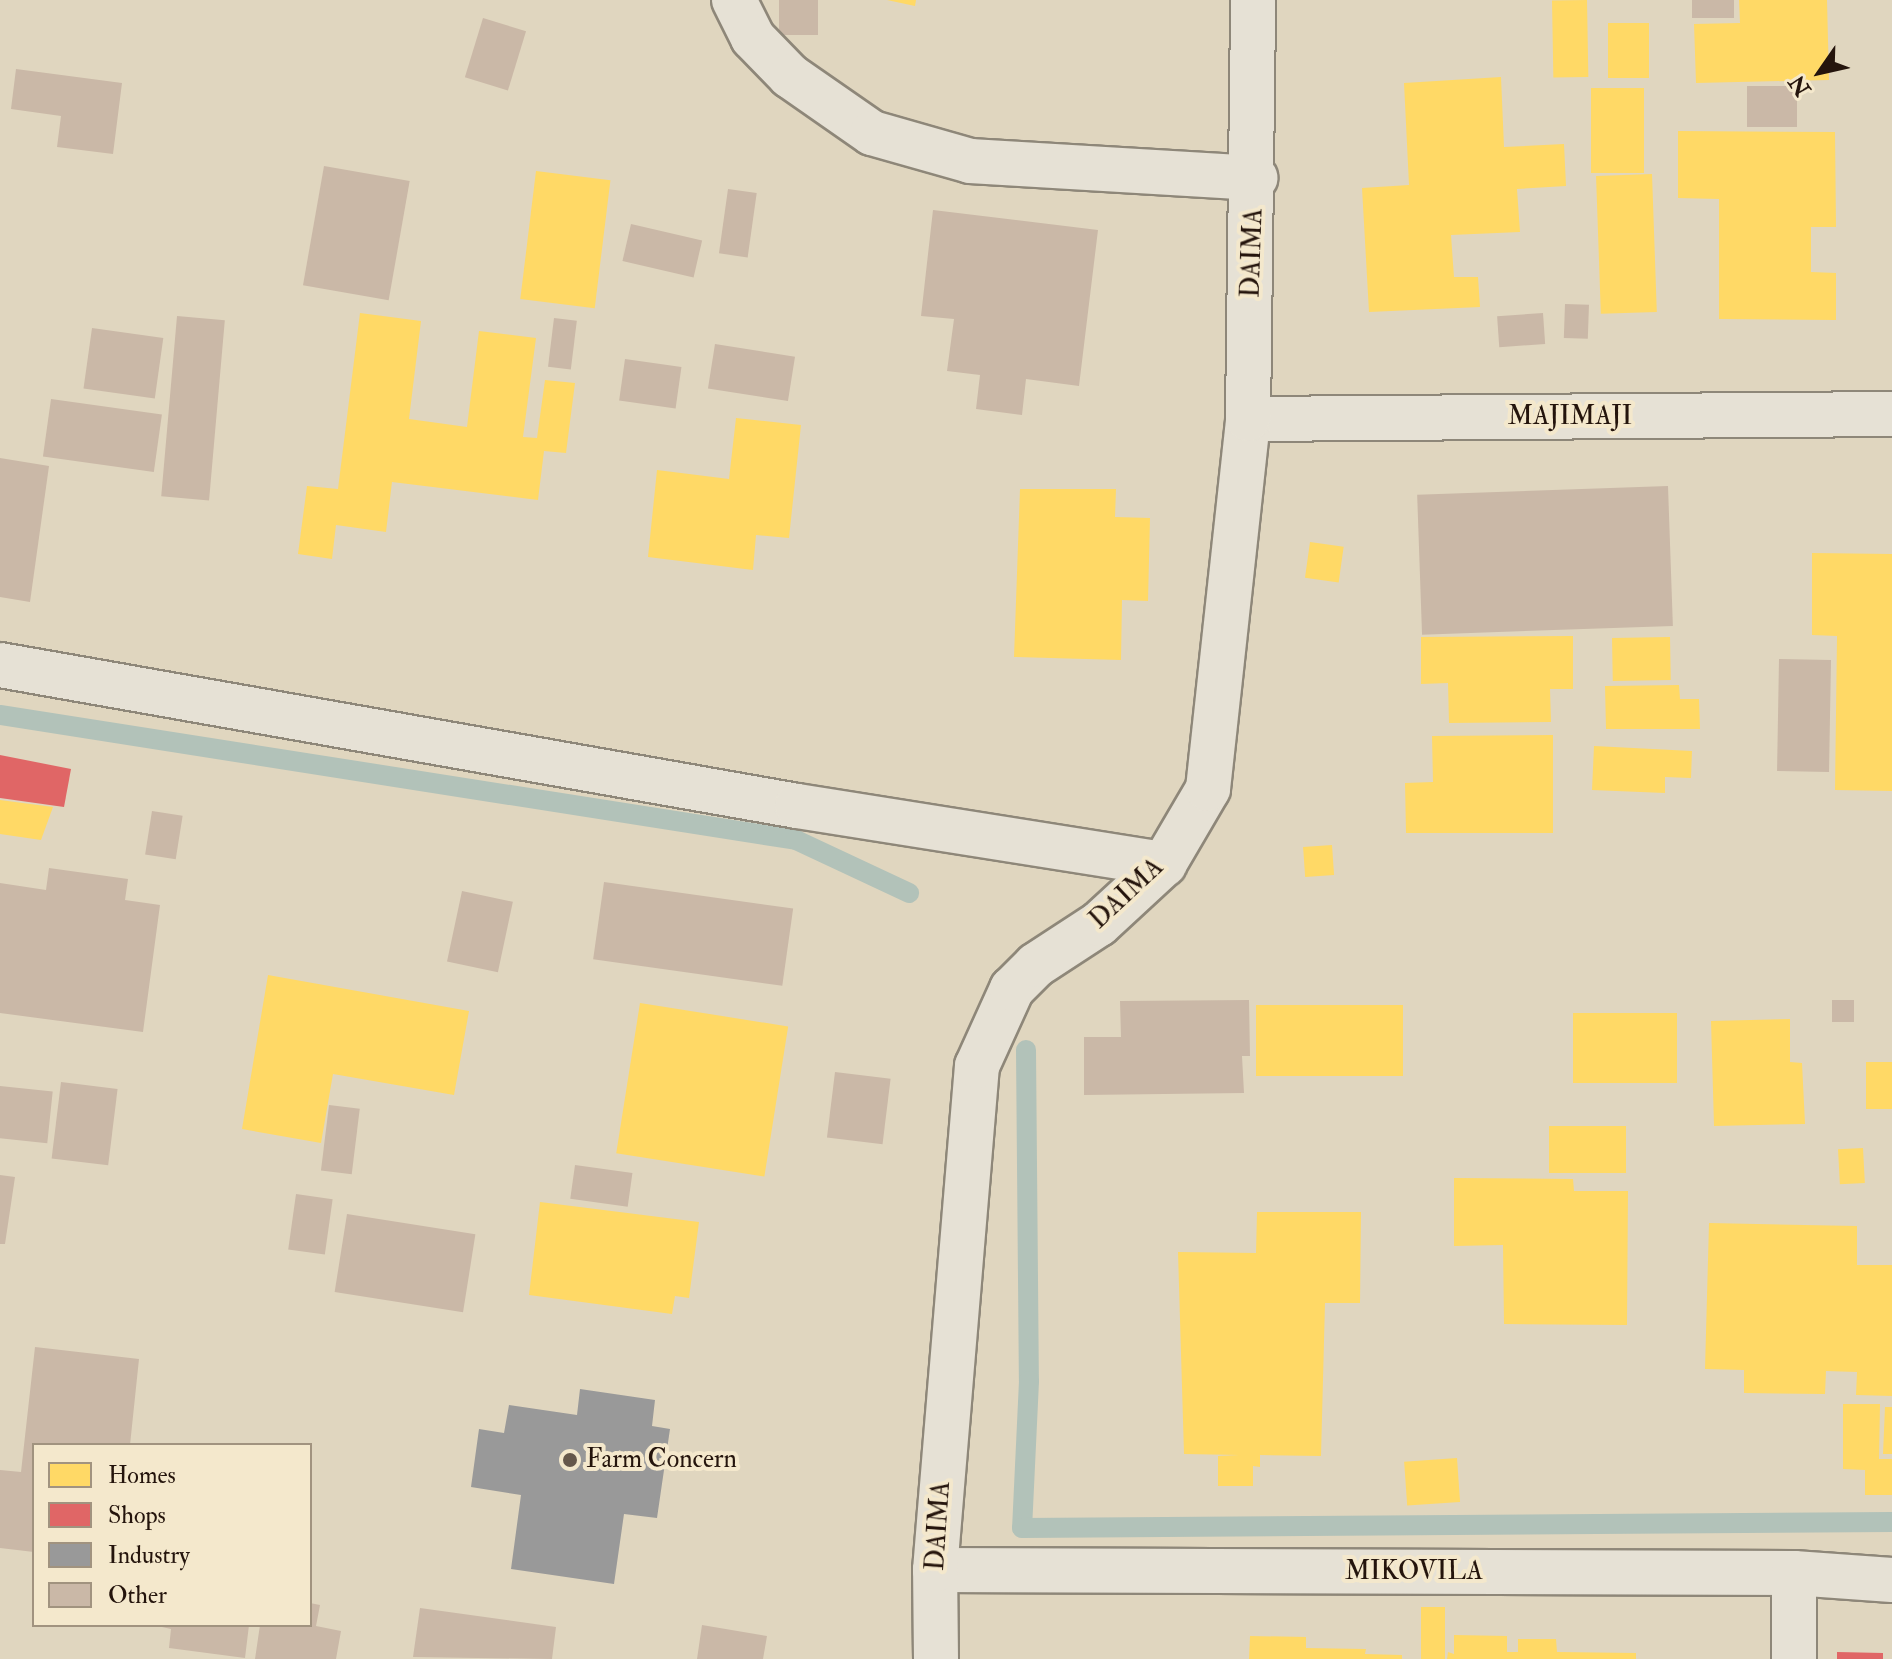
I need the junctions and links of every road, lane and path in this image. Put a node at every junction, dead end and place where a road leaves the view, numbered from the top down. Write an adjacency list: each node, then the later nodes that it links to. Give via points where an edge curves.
1 (734, 0): 3 (street, via 753,38 790,76 872,133 970,161)
2 (1253, 0): 3 (street, DAIMA)
3 (1255, 178): 5 (street, DAIMA)
4 (1892, 414): 5 (street, MAJIMAJI)
5 (1248, 419): 7 (street, DAIMA, via 1208,789)
6 (0, 665): 7 (street, via 797,806)
7 (1164, 864): 8 (street, DAIMA, via 1099,924 1036,965 1012,989 977,1066)
8 (935, 1570): 9 (street, MIKOVILA); 11 (street, DAIMA)
9 (1794, 1573): 10 (street, MIKOVILA); 12 (street)
10 (1892, 1580)
11 (936, 1659)
12 (1794, 1659)

